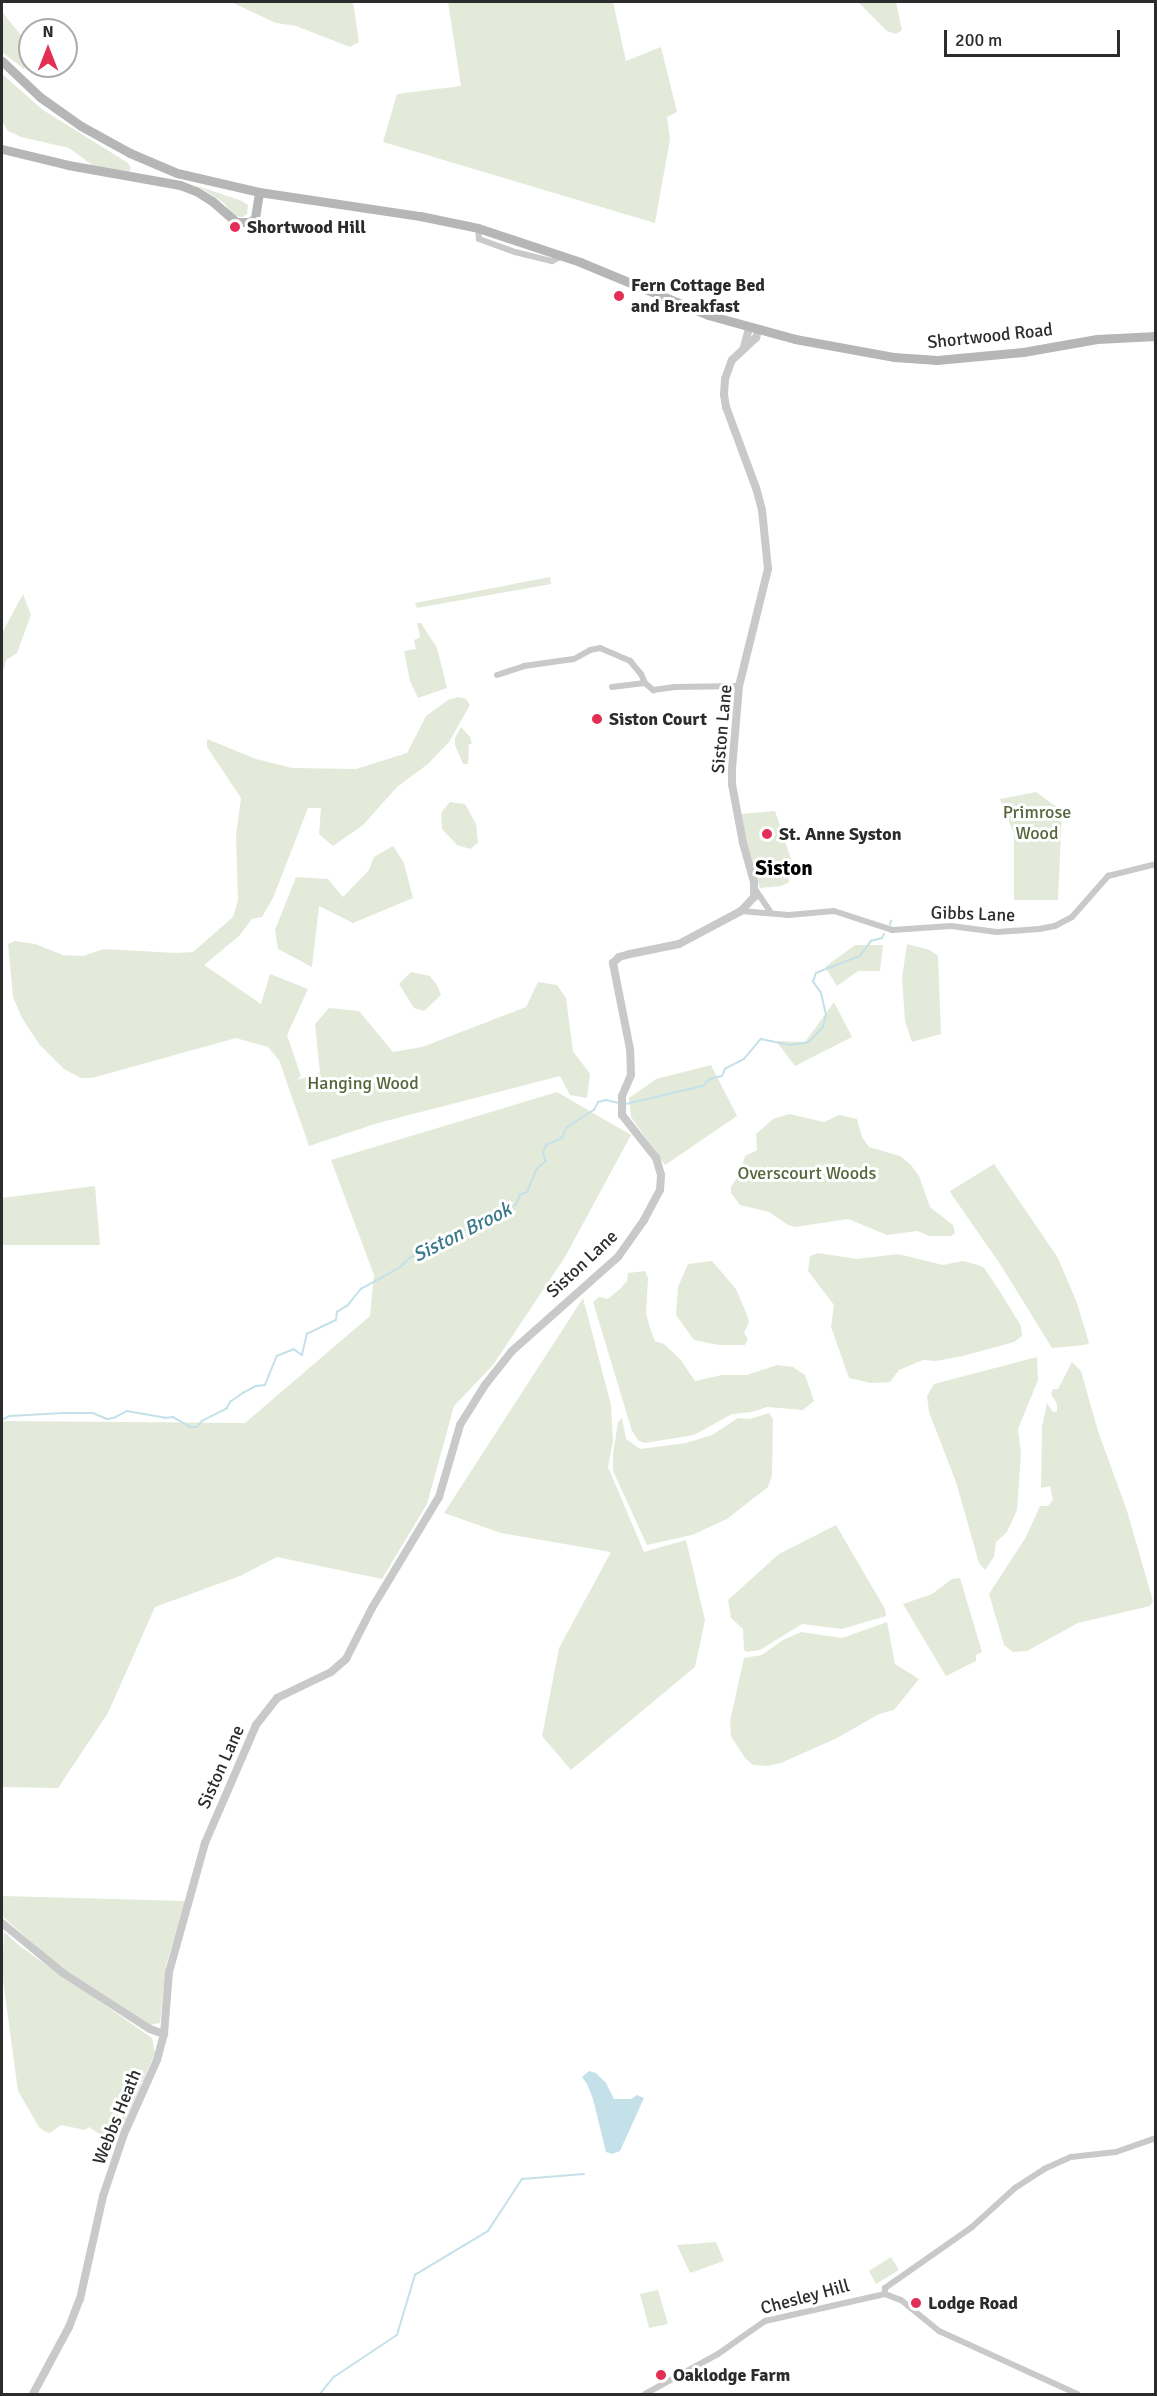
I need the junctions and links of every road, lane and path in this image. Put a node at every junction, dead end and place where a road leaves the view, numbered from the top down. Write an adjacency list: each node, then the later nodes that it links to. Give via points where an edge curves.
1 (2, 61): 3 (main road, via 81,126 130,153 177,173)
2 (2, 149): 3 (main road, via 180,185 212,201 236,222 255,218)
3 (260, 192): 4 (main road, via 478,228 560,254 700,312)
4 (754, 329): 5 (main road, Shortwood Road, via 894,357 938,360 1023,352 1097,339); 8 (street, Siston Lane, via 756,338 744,347 728,371 726,407 762,510 768,569)
5 (1155, 336)
6 (497, 675): 7 (street, via 524,666 574,659 600,648 630,661)
7 (645, 683): 8 (street, via 653,690); 9 (street)
8 (739, 686): 11 (street, Siston Lane, via 732,784)
9 (612, 687)
10 (1155, 864): 13 (street, Gibbs Lane, via 1108,876 1072,917 1039,930 996,932 951,926 892,930 834,912 789,915)
11 (755, 889): 12 (street, Siston Lane, via 754,897); 13 (street)
12 (741, 910): 13 (street, Gibbs Lane); 15 (street, Siston Lane, via 679,944 619,957 613,963 630,1048 631,1075 621,1104 625,1121 641,1136 659,1167 661,1182 654,1203 618,1257 512,1351 485,1385 460,1425 439,1497 346,1659 332,1672 277,1698 256,1725 218,1810 190,1894 169,1972)
13 (770, 911)
14 (2, 1923): 15 (street, via 63,1973)
15 (164, 2034): 18 (street, Webbs Heath, via 103,2196 80,2299)
16 (1155, 2138): 17 (street, via 1116,2152 1071,2157 1044,2169 1015,2188 972,2227 885,2288)
17 (885, 2294): 19 (street, Chesley Hill, via 765,2321 718,2354); 20 (street, via 901,2301 939,2331)
18 (33, 2394)
19 (645, 2394)
20 (1077, 2394)

